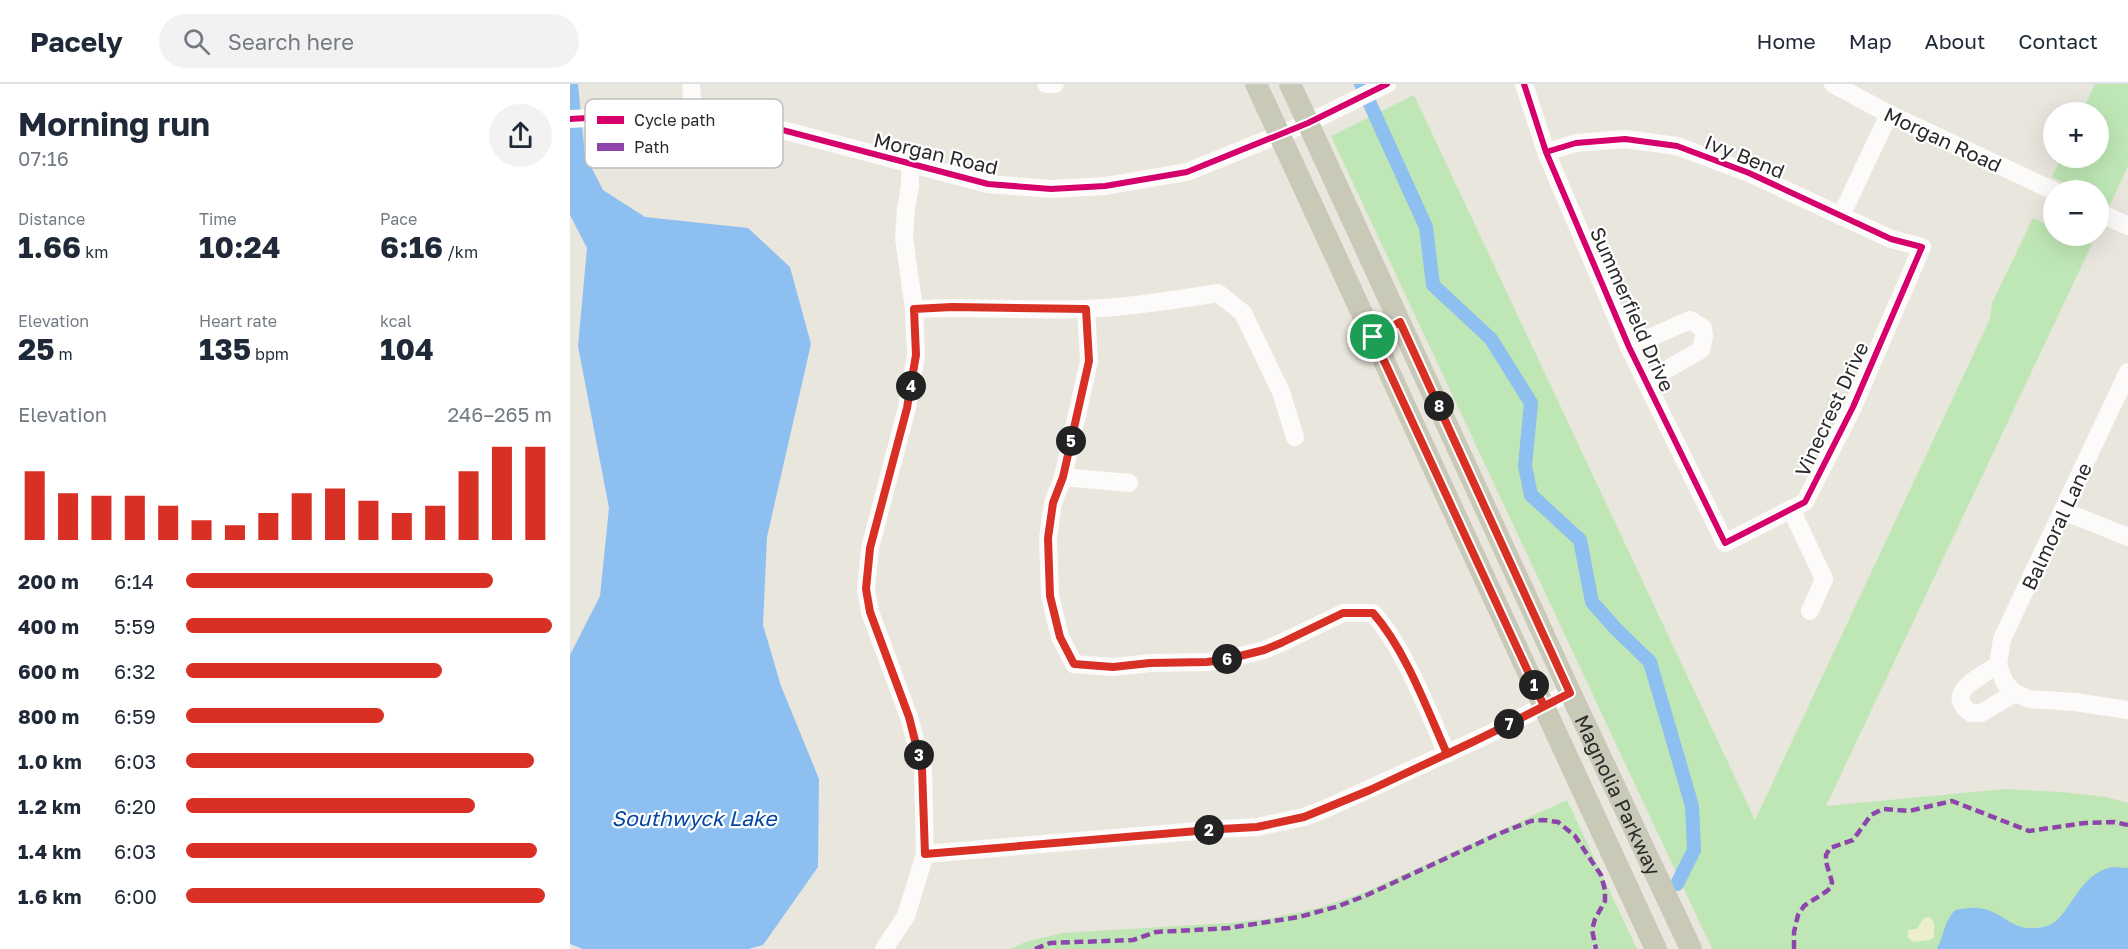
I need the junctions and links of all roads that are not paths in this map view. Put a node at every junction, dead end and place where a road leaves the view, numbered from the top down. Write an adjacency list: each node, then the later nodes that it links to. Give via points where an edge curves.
1 (691, 84): 9 (street)
2 (1046, 84): 3 (street)
3 (1055, 84)
4 (1256, 84): 15 (main road, Magnolia Parkway)
5 (1290, 84): 13 (main road, Magnolia Parkway)
6 (1387, 84): 13 (street, Morgan Road)
7 (1524, 84): 16 (street, Summerfield Drive)
8 (1833, 84): 10 (street, Morgan Road)
9 (692, 99)
10 (1889, 114): 18 (street, Morgan Road); 19 (street)
11 (585, 118): 12 (street, Morgan Road)
12 (570, 119)
13 (1308, 123): 15 (street, Morgan Road); 25 (main road, Magnolia Parkway)
14 (783, 130): 17 (street, Morgan Road)
15 (1280, 134): 17 (street, Morgan Road, via 1187,172 1105,186 1051,189 988,184); 26 (main road, Magnolia Parkway)
16 (1546, 152): 19 (street, Ivy Bend, via 1576,143 1625,139 1677,146); 27 (street, Summerfield Drive)
17 (910, 165): 23 (street, via 904,238)
18 (2043, 186)
19 (1841, 216): 22 (street, Ivy Bend, via 1891,239)
20 (2109, 217): 21 (street)
21 (2128, 226)
22 (1922, 247): 33 (street, Vinecrest Drive, via 1853,407 1805,502)
23 (914, 309): 24 (street); 46 (street, via 916,355 904,419 870,548 866,589 870,612 909,717 922,768)
24 (1086, 309): 30 (street, via 1218,293 1243,313 1281,392); 31 (street, via 1089,361)
25 (1400, 322): 26 (main road); 34 (main road, Magnolia Parkway)
26 (1373, 337): 36 (main road, Magnolia Parkway)
27 (1629, 347): 29 (street, Summerfield Drive); 29 (street, via 1690,320 1703,328 1701,350)
28 (2128, 372): 35 (street, Balmoral Lane)
29 (1646, 381): 38 (street, Summerfield Drive)
30 (1295, 437)
31 (1063, 477): 32 (street); 45 (street, via 1053,503 1048,538 1050,596 1060,637 1074,664 1113,667 1228,659 1264,650 1343,613 1373,613 1390,636)
32 (1129, 483)
33 (1791, 509): 38 (street, Vinecrest Drive); 39 (street, via 1824,579)
34 (1487, 511): 36 (main road); 42 (main road, Magnolia Parkway)
35 (2063, 511): 37 (street); 40 (street, Balmoral Lane, via 2002,639)
36 (1460, 525): 43 (main road, Magnolia Parkway)
37 (2128, 537)
38 (1725, 543)
39 (1810, 611)
40 (1998, 665): 41 (street); 41 (street, via 1961,691 1964,708 1971,714 1981,713)
41 (2010, 688): 44 (street, via 2029,699)
42 (1570, 693): 43 (street); 49 (main road, Magnolia Parkway)
43 (1544, 706): 45 (street); 48 (main road, Magnolia Parkway)
44 (2128, 710)
45 (1447, 754): 46 (street, via 1325,809 1257,827)
46 (925, 854): 47 (street, via 906,916)
47 (884, 949)
48 (1656, 949)
49 (1691, 949)

